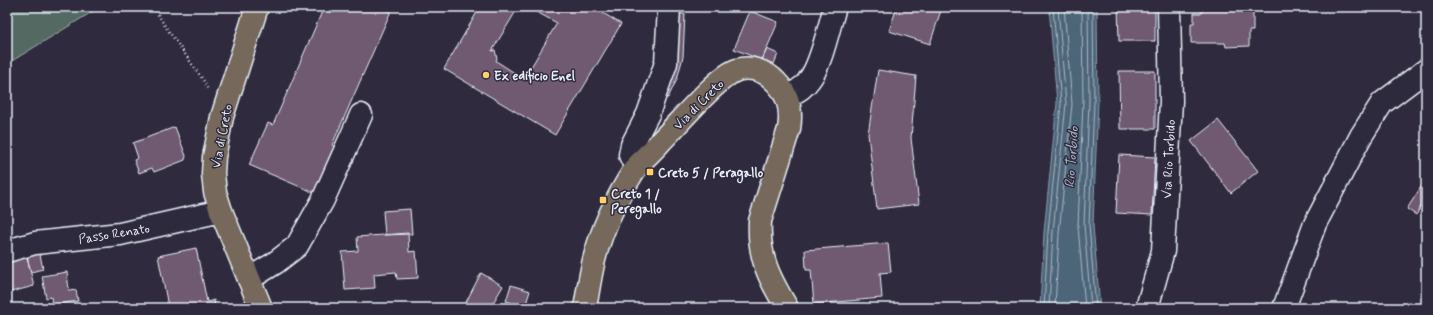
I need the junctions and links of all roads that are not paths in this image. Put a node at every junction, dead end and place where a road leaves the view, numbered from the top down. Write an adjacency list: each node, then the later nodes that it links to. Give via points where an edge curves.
1 (257, 7): 9 (main road, Via di Creto, via 222,117 214,157 215,192)
2 (669, 7): 8 (street, via 666,63 648,114 632,145 630,155)
3 (835, 7): 6 (street, via 815,71 809,81)
4 (1169, 7): 15 (street, Via Rio Torbido, via 1171,102 1163,251)
5 (1426, 70): 16 (street, via 1382,103 1361,136 1315,224)
6 (787, 97): 8 (main road, Via di Creto, via 782,88 767,74 759,70 737,70 710,90); 14 (main road, Via di Creto, via 791,118 789,129 760,221 759,236 766,268)
7 (361, 114): 11 (street, via 323,200 297,246)
8 (636, 168): 13 (main road, Via di Creto, via 604,230 594,260)
9 (220, 211): 10 (street, Passo Renato, via 120,234 35,244); 11 (main road, Via di Creto)
10 (7, 251)
11 (249, 279): 12 (main road, Via di Creto)
12 (261, 308)
13 (585, 308)
14 (787, 308)
15 (1148, 308)
16 (1284, 308)

